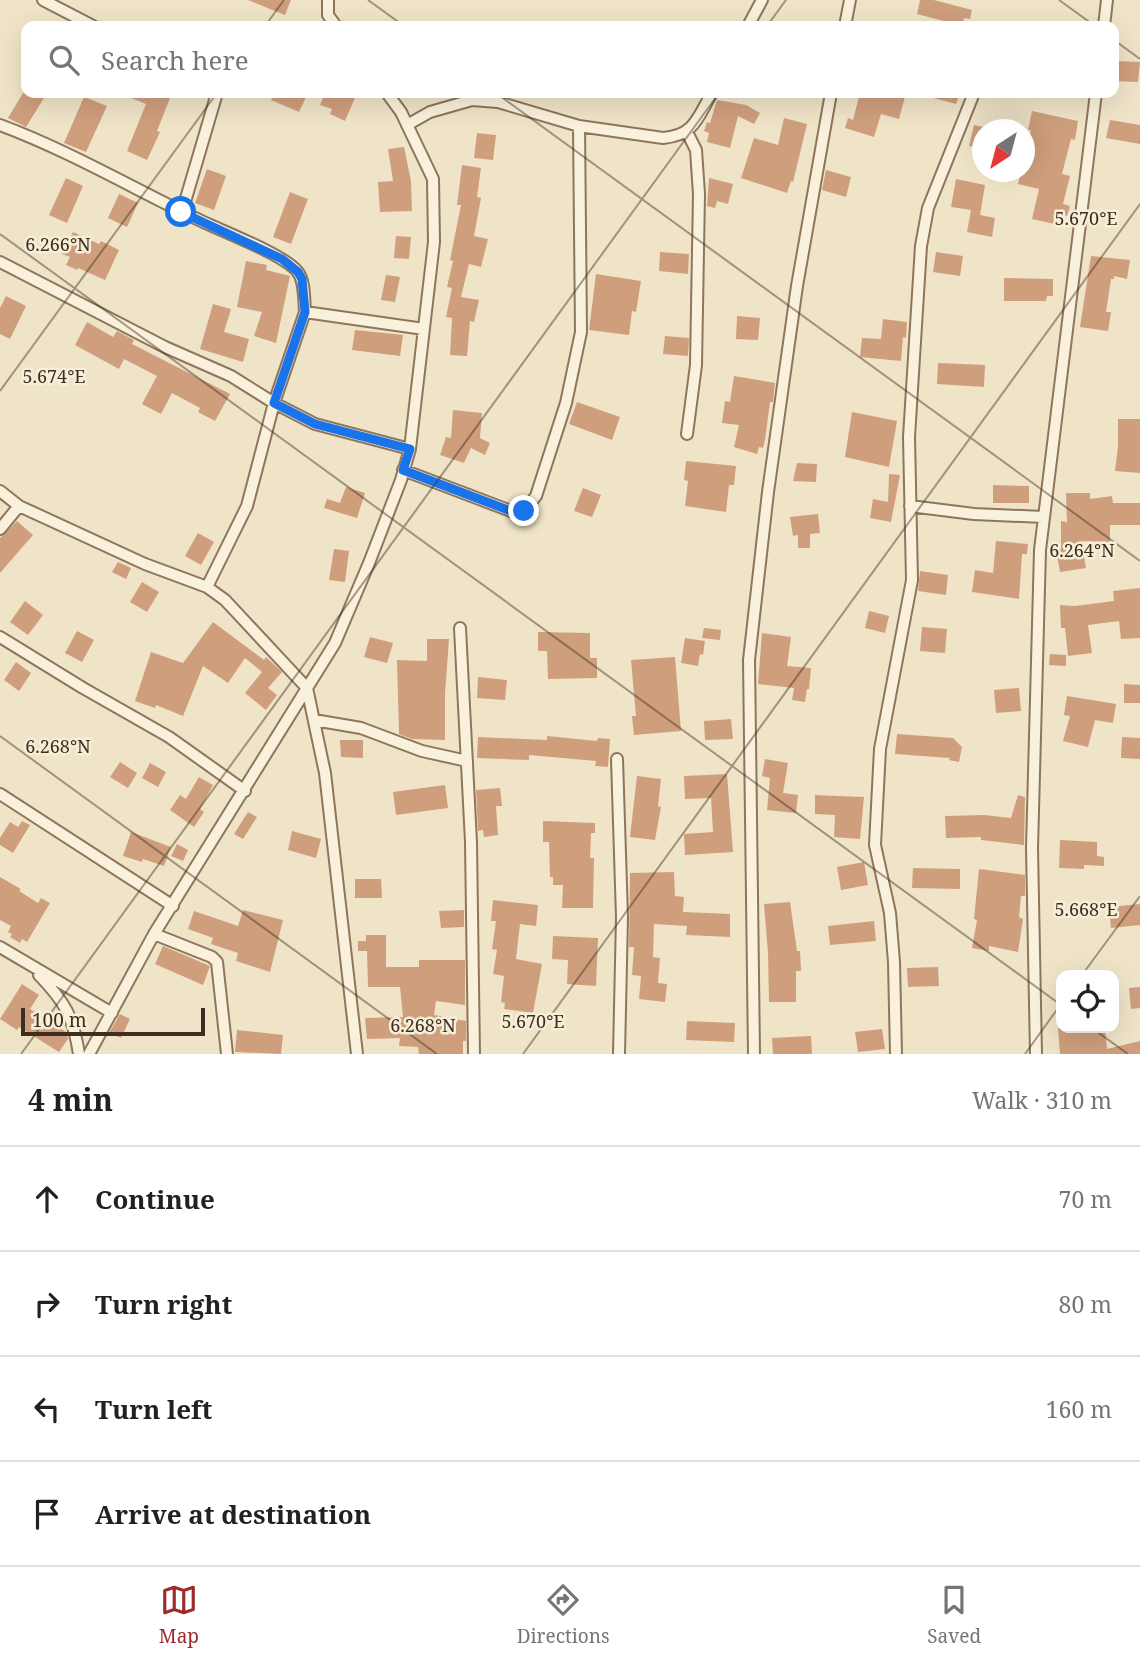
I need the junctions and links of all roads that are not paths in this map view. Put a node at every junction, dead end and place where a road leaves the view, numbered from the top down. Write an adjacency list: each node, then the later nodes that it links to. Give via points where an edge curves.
1 (43, 0): 6 (street)
2 (328, 0): 7 (street)
3 (762, 0): 8 (street)
4 (850, 0): 9 (street)
5 (1107, 0): 10 (street)
6 (83, 21)
7 (332, 21)
8 (751, 21)
9 (846, 21)
10 (1105, 21)
11 (215, 98): 21 (street)
12 (391, 98): 18 (street)
13 (709, 98): 20 (street)
14 (830, 98): 54 (street, via 797,286 749,660)
15 (972, 98): 31 (street, via 928,208 921,246 909,438)
16 (1095, 98): 32 (street)
17 (0, 125): 21 (street)
18 (407, 125): 19 (street, via 430,112 472,100 498,102); 24 (street, via 433,179 434,242)
19 (579, 126): 20 (street, via 663,138); 28 (street, via 581,332 566,403 536,496 524,511 516,513)
20 (687, 132): 26 (street, via 696,150 699,194 695,365)
21 (181, 212): 23 (street, via 290,265 302,279)
22 (0, 262): 25 (street, via 231,376)
23 (305, 312): 24 (street); 25 (street)
24 (424, 329): 27 (street)
25 (274, 403): 27 (street, via 315,424); 34 (street, via 247,506)
26 (687, 434)
27 (410, 449): 28 (street)
28 (403, 470): 37 (street, via 335,643)
29 (0, 491): 30 (street)
30 (19, 506): 33 (street); 34 (street)
31 (910, 506): 32 (street); 55 (street, via 912,580 880,749 875,845 890,913)
32 (1044, 517): 56 (street, via 1032,848)
33 (0, 529)
34 (207, 587): 37 (street, via 225,600)
35 (460, 628): 40 (street)
36 (0, 637): 41 (street, via 169,737)
37 (307, 688): 38 (street); 41 (street)
38 (314, 720): 40 (street, via 361,728 398,744); 51 (street, via 325,773)
39 (617, 759): 53 (street, via 622,917)
40 (467, 761): 52 (street)
41 (244, 791): 43 (street)
42 (0, 794): 43 (street)
43 (173, 906): 44 (street)
44 (155, 934): 47 (street); 50 (street, via 216,962)
45 (0, 947): 46 (street)
46 (27, 963): 47 (street); 48 (street, via 61,998)
47 (112, 1013): 49 (street)
48 (79, 1054)
49 (89, 1054)
50 (227, 1054)
51 (357, 1054)
52 (474, 1054)
53 (619, 1054)
54 (754, 1054)
55 (896, 1054)
56 (1035, 1054)

